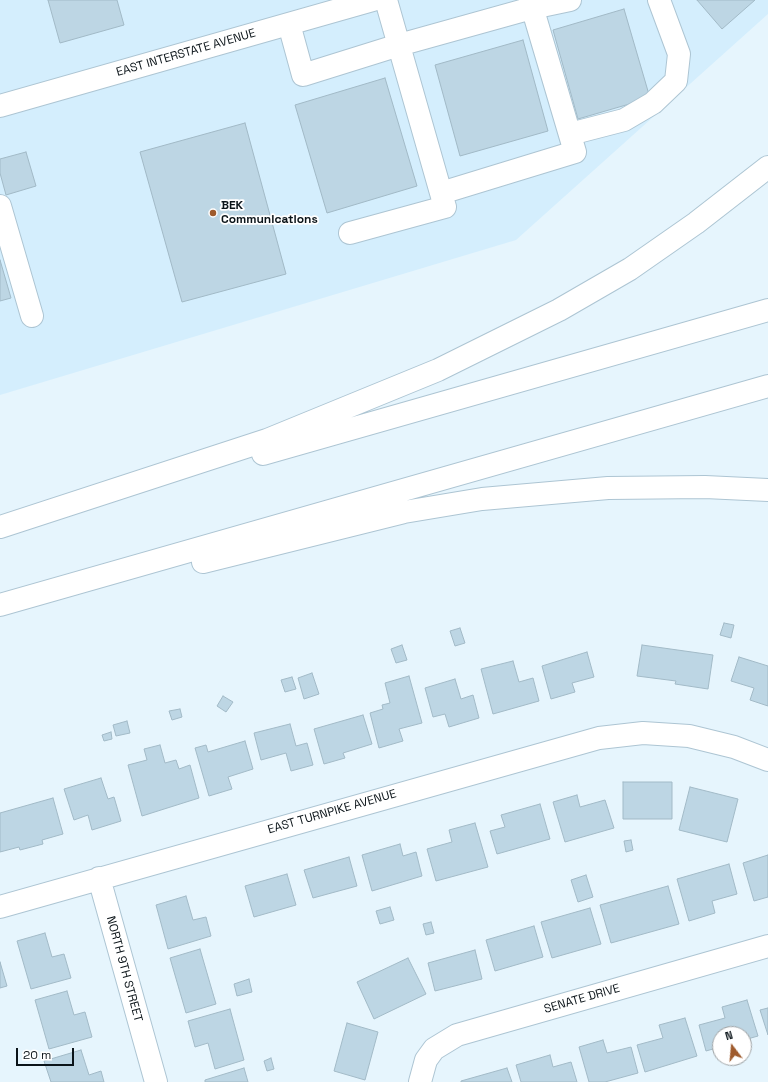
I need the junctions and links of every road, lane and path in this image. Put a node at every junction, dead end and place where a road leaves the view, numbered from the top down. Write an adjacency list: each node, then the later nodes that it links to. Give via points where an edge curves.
1 (373, 0): 6 (main road, EAST INTERSTATE AVENUE)
2 (386, 0): 7 (main road)
3 (570, 0): 5 (main road)
4 (659, 0): 9 (main road, via 679,54 676,81 653,103 624,120)
5 (531, 4): 7 (main road); 9 (main road)
6 (289, 24): 7 (main road, via 302,75); 8 (main road, EAST INTERSTATE AVENUE)
7 (399, 45): 11 (main road)
8 (0, 106)
9 (570, 134): 11 (main road, via 575,152)
10 (768, 167): 18 (main road, via 696,223 630,269 559,310 438,370 266,440)
11 (441, 193): 13 (main road, via 445,207)
12 (0, 206): 15 (main road)
13 (350, 233)
14 (768, 310): 18 (main road)
15 (32, 316)
16 (768, 386): 19 (main road)
17 (768, 490): 20 (main road, via 705,487 608,488 526,494 441,505 329,529)
18 (0, 528)
19 (0, 605)
20 (0, 614)
21 (768, 760): 22 (main road, EAST TURNPIKE AVENUE, via 712,740 667,733 620,735 577,743)
22 (99, 878): 23 (main road, EAST TURNPIKE AVENUE); 25 (main road, NORTH 9TH STREET)
23 (0, 907)
24 (768, 946): 26 (main road, SENATE DRIVE, via 457,1035 434,1049 426,1060)
25 (156, 1082)
26 (420, 1082)

